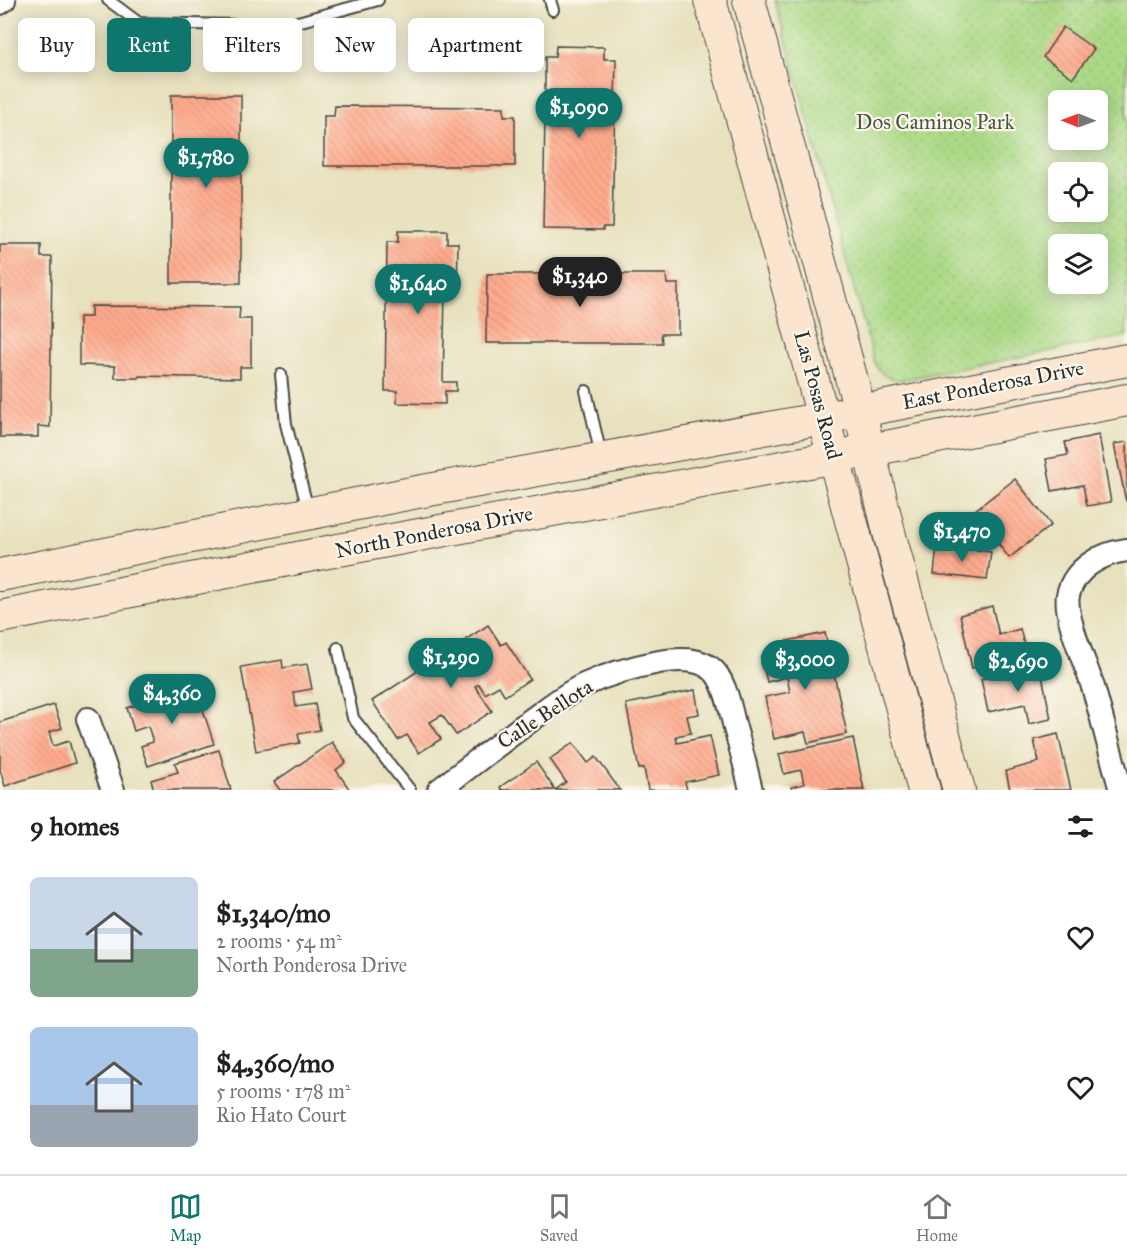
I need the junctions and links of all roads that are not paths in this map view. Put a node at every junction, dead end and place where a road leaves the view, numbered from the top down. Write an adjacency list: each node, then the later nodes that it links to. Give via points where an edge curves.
1 (108, 0): 6 (lane)
2 (378, 0): 6 (lane, via 283,26 139,23)
3 (711, 0): 13 (main road, Las Posas Road)
4 (733, 0): 7 (main road, via 756,85)
5 (749, 0): 7 (main road, Las Posas Road)
6 (123, 5)
7 (780, 116): 12 (main road, Las Posas Road)
8 (1127, 360): 12 (main road, East Ponderosa Drive)
9 (281, 375): 17 (lane, via 286,424)
10 (586, 391): 16 (lane)
11 (1127, 400): 14 (main road, East Ponderosa Drive)
12 (859, 411): 13 (main road, North Ponderosa Drive); 14 (main road, Las Posas Road)
13 (824, 418): 15 (main road, Las Posas Road); 16 (main road, North Ponderosa Drive)
14 (870, 450): 15 (main road, North Ponderosa Drive); 28 (main road, Las Posas Road)
15 (835, 457): 20 (main road, North Ponderosa Drive); 27 (main road, Las Posas Road)
16 (602, 459): 17 (main road, North Ponderosa Drive)
17 (309, 513): 19 (main road, North Ponderosa Drive)
18 (1127, 550): 29 (street, via 1101,557 1077,575 1068,594 1067,610)
19 (0, 575)
20 (0, 617)
21 (338, 648): 24 (lane, via 353,718)
22 (88, 719): 23 (street)
23 (113, 790)
24 (410, 790)
25 (440, 790): 26 (street, Calle Bellota, via 529,721 583,686 633,667 675,659 696,661 710,668 722,682)
26 (751, 790)
27 (924, 790)
28 (959, 790)
29 (1121, 790)

